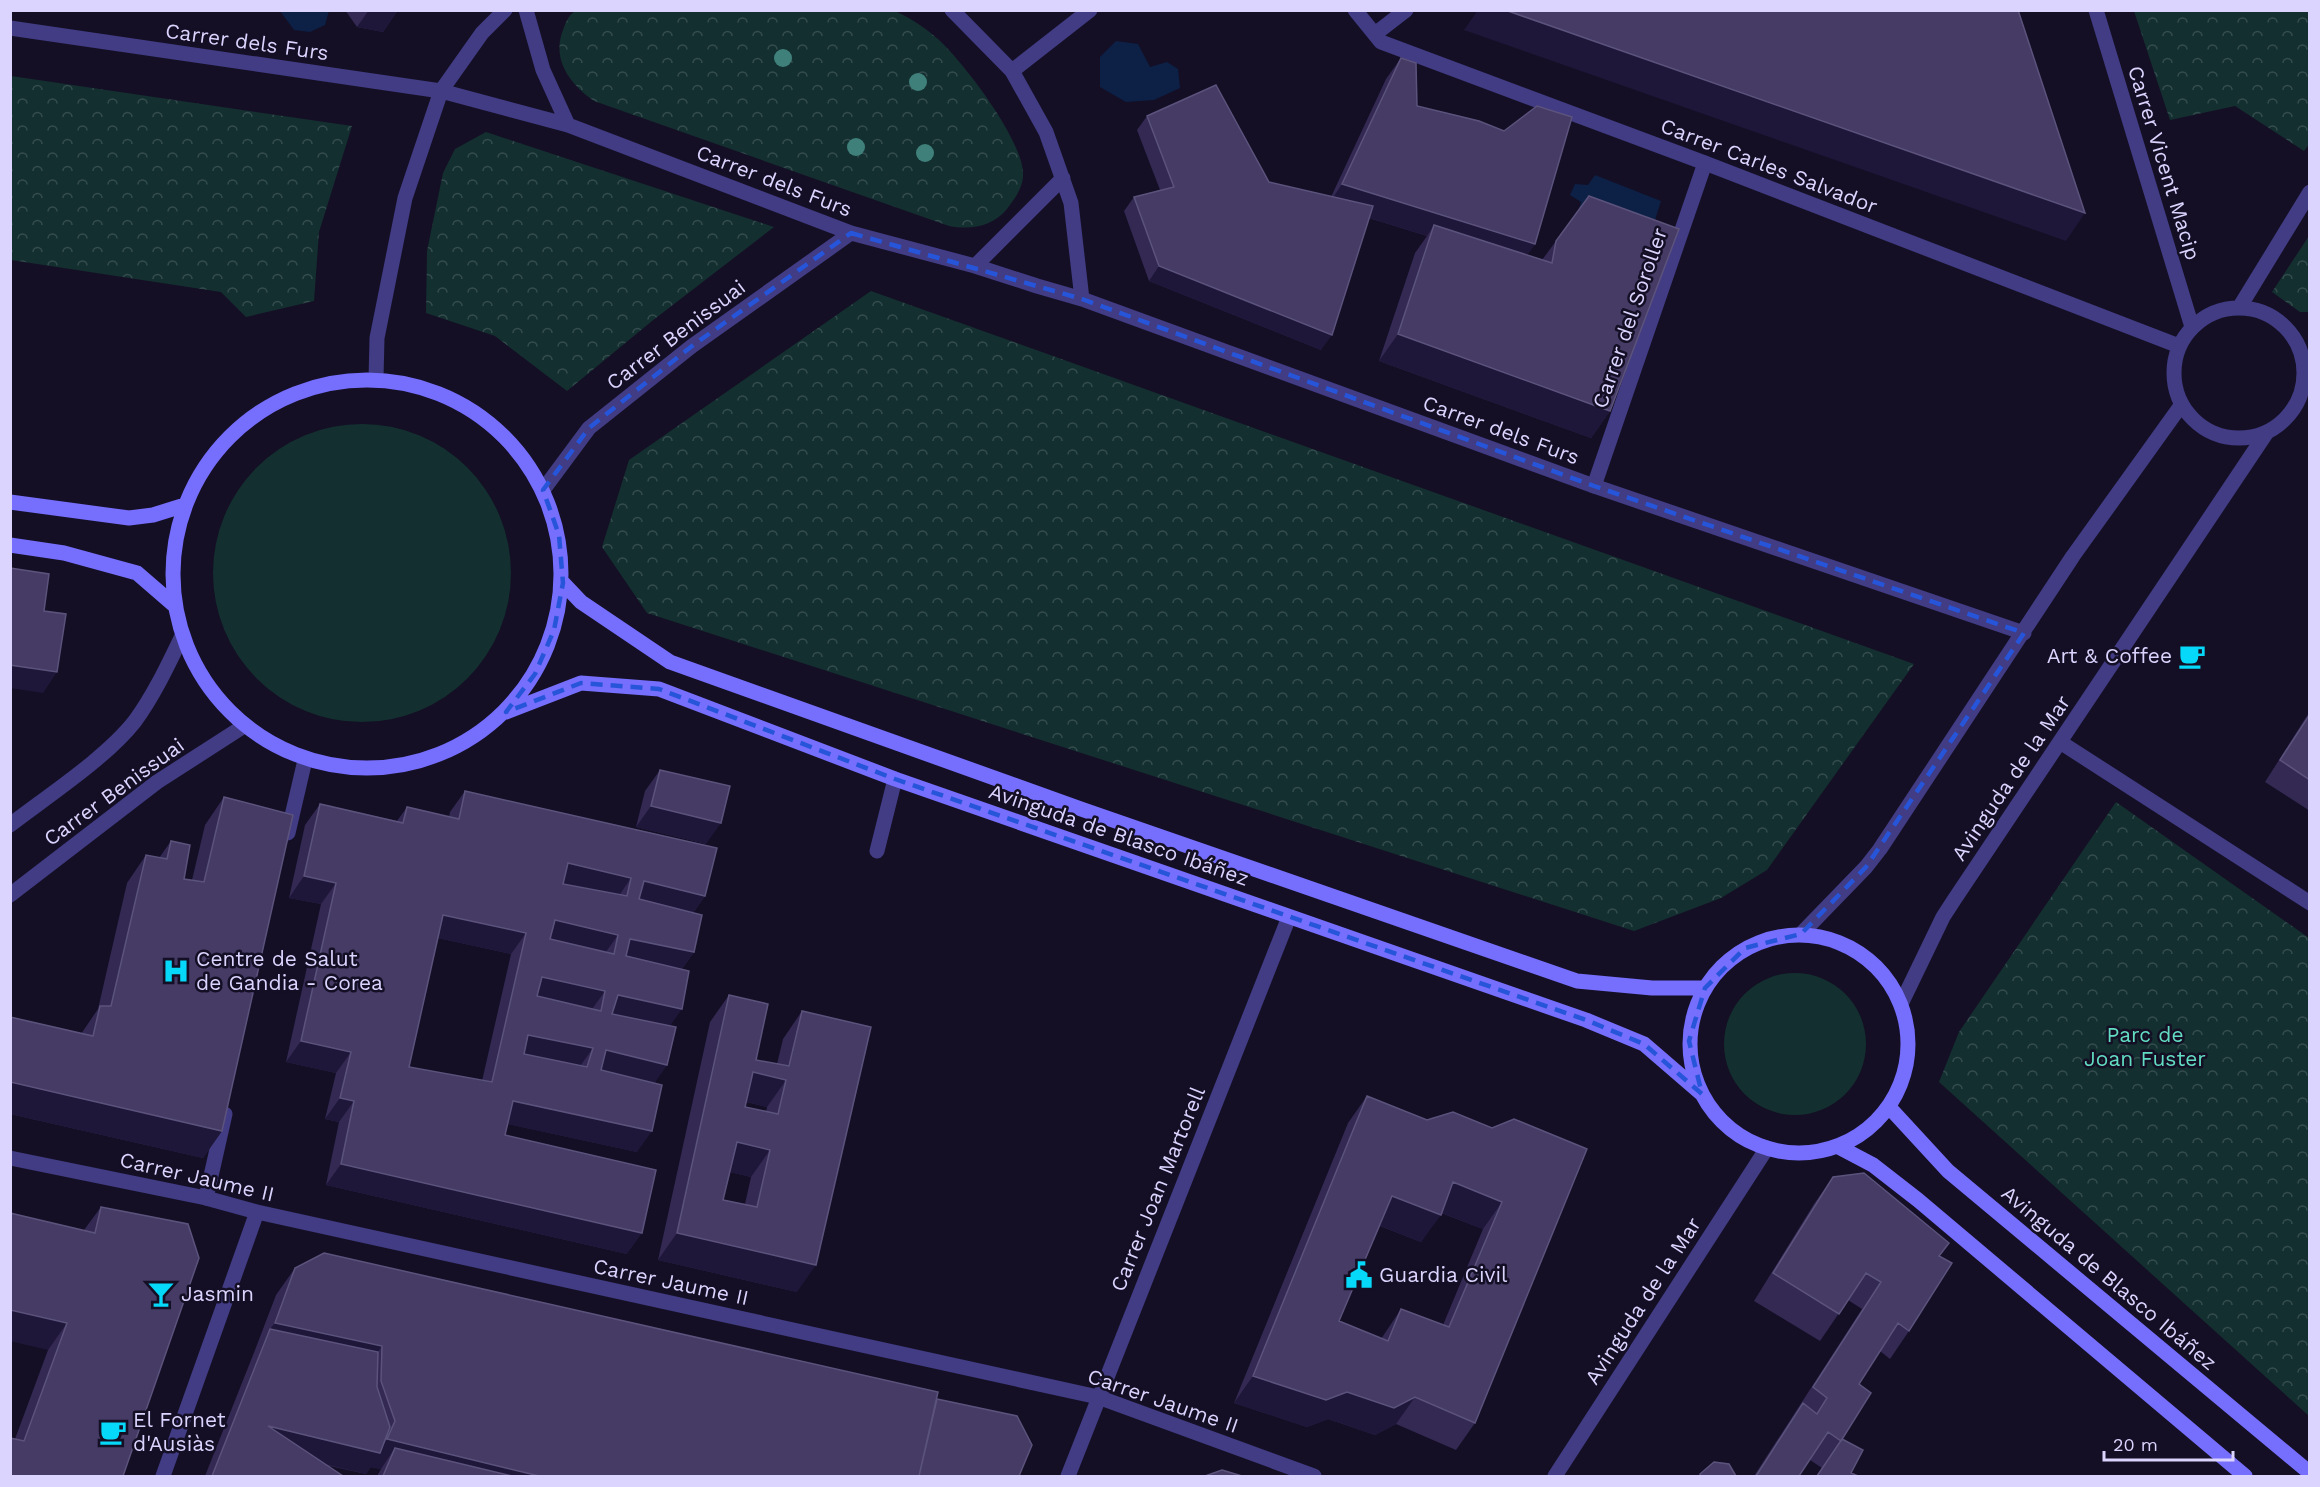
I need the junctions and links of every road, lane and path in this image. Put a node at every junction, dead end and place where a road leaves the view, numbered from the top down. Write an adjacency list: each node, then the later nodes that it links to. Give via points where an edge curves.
1 (505, 10): 11 (street, via 482,33)
2 (526, 10): 12 (street, via 543,69)
3 (952, 10): 10 (street)
4 (1090, 10): 10 (street)
5 (1355, 10): 9 (street, Carrer Carles Salvador)
6 (1406, 10): 9 (street)
7 (2096, 10): 20 (street, Carrer Vicent Macip)
8 (10, 28): 11 (street, Carrer dels Furs)
9 (1375, 34): 13 (street, Carrer Carles Salvador, via 1381,42)
10 (1012, 71): 14 (street, via 1046,132)
11 (441, 91): 12 (street, Carrer dels Furs); 23 (street, via 405,198 377,338)
12 (568, 125): 16 (street, Carrer dels Furs)
13 (1705, 163): 21 (street, Carrer Carles Salvador); 26 (street, Carrer del Soroller)
14 (1063, 178): 17 (street); 18 (street, via 1071,203)
15 (2310, 192): 19 (street)
16 (851, 233): 17 (street, Carrer dels Furs); 27 (street, Carrer Benissuai, via 692,346 589,428)
17 (975, 266): 18 (street, Carrer dels Furs)
18 (1082, 298): 26 (street, Carrer dels Furs)
19 (2239, 308): 20 (street, via 2214,313); 22 (street, via 2268,315 2287,329 2299,349)
20 (2192, 327): 21 (street)
21 (2179, 346): 24 (street, via 2174,375)
22 (2307, 375): 25 (street, via 2298,400 2285,419)
23 (376, 379): 27 (main road, via 428,389 474,412 514,446); 29 (main road, via 315,387 260,411 215,452)
24 (2182, 404): 25 (street, via 2194,420 2228,437); 33 (street, via 2073,556)
25 (2267, 432): 37 (street, Avinguda de la Mar)
26 (1594, 486): 33 (street, Carrer dels Furs)
27 (543, 490): 31 (main road, via 559,535)
28 (10, 502): 29 (main road, via 129,518)
29 (184, 505): 32 (main road, via 173,554)
30 (10, 545): 32 (main road, via 64,553 137,573)
31 (563, 583): 35 (main road, via 554,630 535,674); 47 (main road, Avinguda de Blasco Ibáñez, via 581,602 670,662 1070,805 1577,981)
32 (174, 605): 34 (main road)
33 (2024, 633): 46 (street, via 1880,849)
34 (182, 636): 36 (main road, via 210,690); 40 (street, Carrer Benissuai, via 134,722 103,753)
35 (506, 711): 38 (main road, via 466,742 420,762 369,769); 39 (main road, Avinguda de Blasco Ibáñez, via 581,683 659,689)
36 (244, 726): 38 (main road); 43 (street, Carrer Benissuai, via 157,782)
37 (2060, 742): 44 (street); 48 (street, Avinguda de la Mar, via 1943,917)
38 (305, 760): 41 (street)
39 (895, 779): 42 (street); 45 (main road, Avinguda de Blasco Ibáñez)
40 (10, 825)
41 (284, 849)
42 (877, 851)
43 (10, 895)
44 (2310, 903)
45 (1289, 917): 49 (main road, Avinguda de Blasco Ibáñez, via 1586,1020 1644,1044); 57 (street, Carrer Joan Martorell)
46 (1801, 934): 47 (main road, via 1772,938 1746,948 1723,966); 48 (main road, via 1833,940 1861,954 1885,976)
47 (1705, 988): 49 (main road, via 1694,1014 1689,1041 1692,1069)
48 (1901, 1004): 51 (main road, via 1908,1039 1904,1074)
49 (1702, 1094): 53 (main road, via 1719,1118 1740,1136)
50 (227, 1105): 55 (street)
51 (1888, 1107): 52 (main road, via 1857,1137); 58 (main road, Avinguda de Blasco Ibáñez, via 1948,1171)
52 (1837, 1146): 53 (main road, via 1802,1152); 63 (main road, via 1873,1165 1918,1200)
53 (1767, 1148): 62 (street, Avinguda de la Mar)
54 (10, 1158): 55 (street, Carrer Jaume II)
55 (206, 1198): 56 (street, Carrer Jaume II)
56 (256, 1212): 57 (street, Carrer Jaume II); 59 (street)
57 (1098, 1397): 60 (street, Carrer Joan Martorell); 61 (street, Carrer Jaume II)
58 (2310, 1473)
59 (163, 1476)
60 (1068, 1476)
61 (1314, 1476)
62 (1555, 1476)
63 (2245, 1476)

